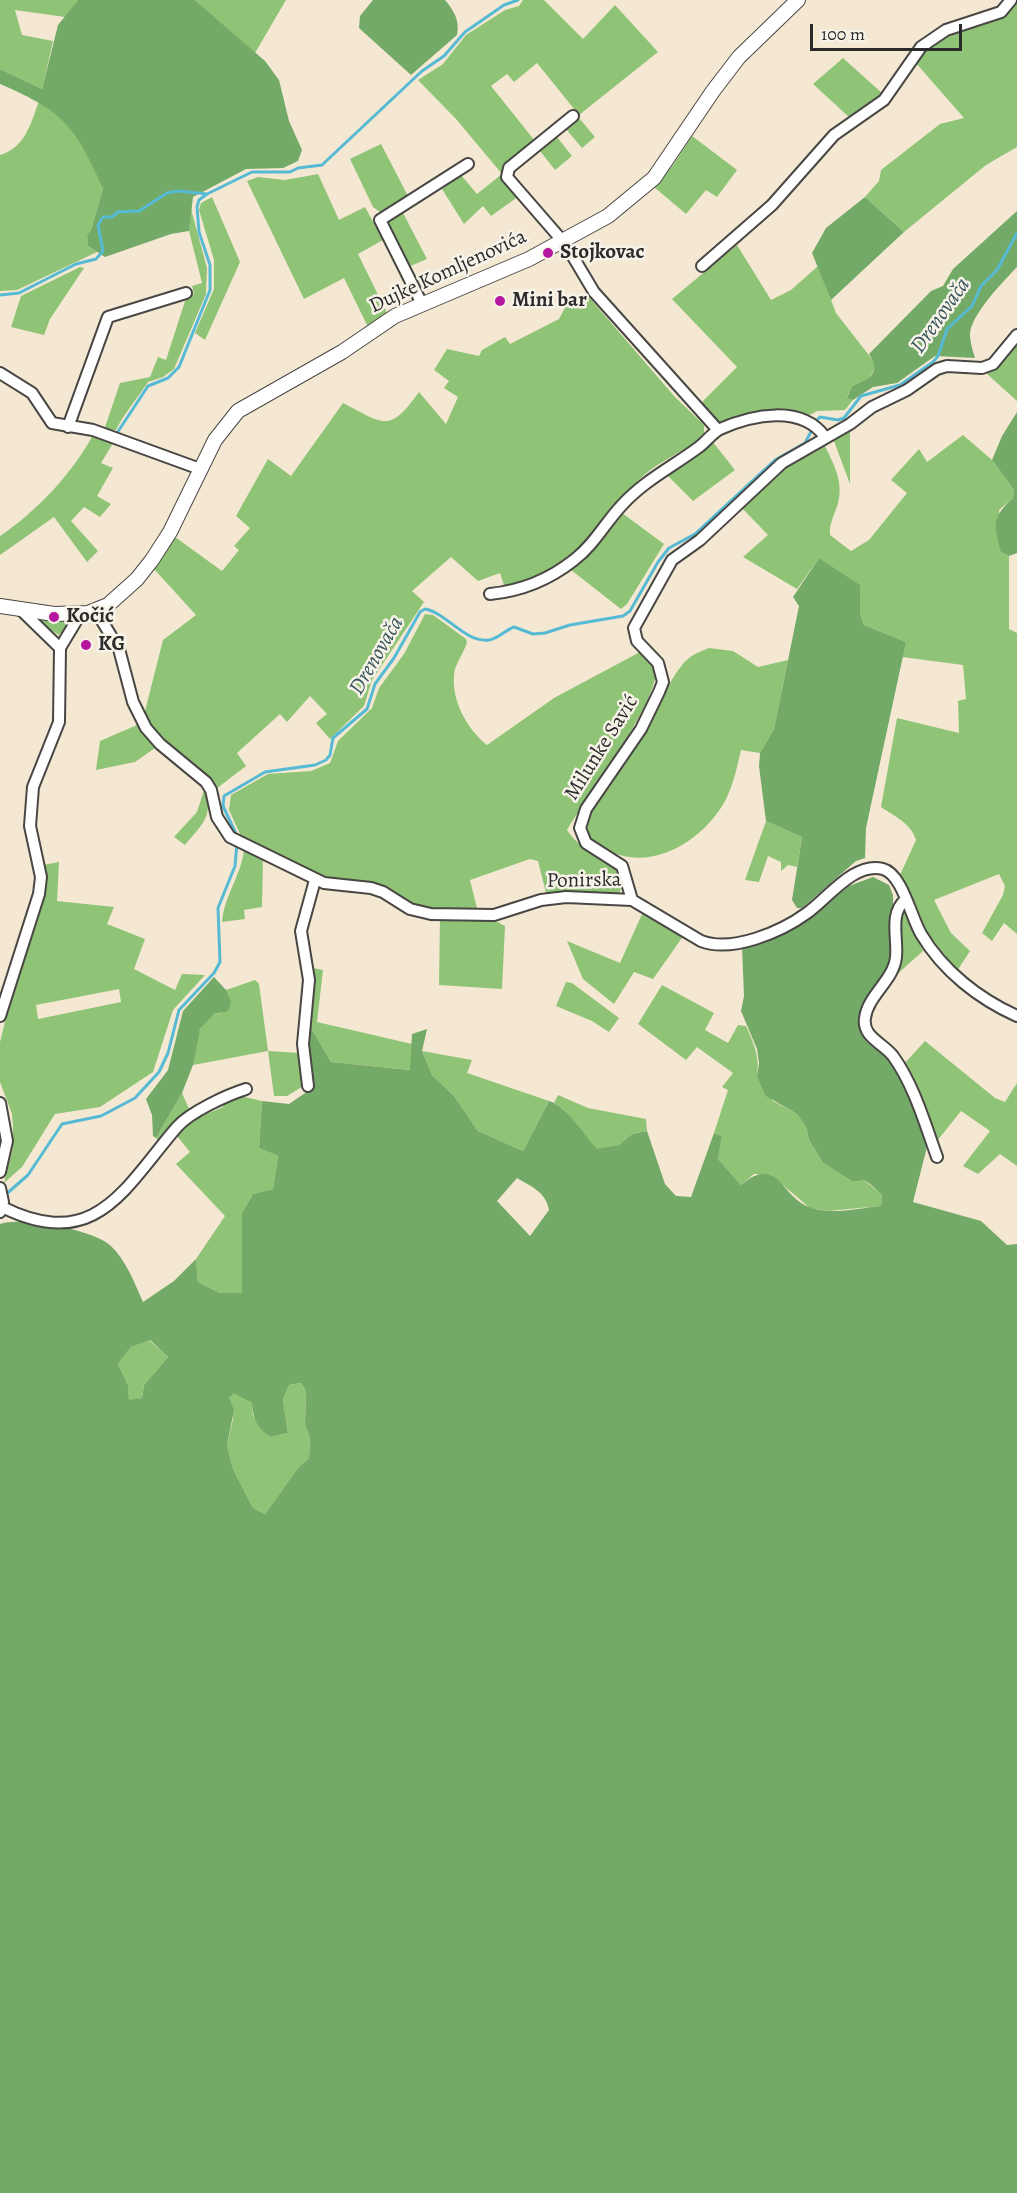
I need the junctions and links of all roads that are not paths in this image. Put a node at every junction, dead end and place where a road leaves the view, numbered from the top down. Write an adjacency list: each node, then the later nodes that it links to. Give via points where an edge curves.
1 (798, 0): 5 (street, Dujke Komljenovića, via 740,57 654,178 608,216)
2 (1011, 0): 6 (street, via 1000,12 946,30 929,40 884,100 834,135 772,205)
3 (573, 116): 5 (street, via 506,173)
4 (468, 164): 8 (street, via 380,220)
5 (562, 242): 8 (street, Dujke Komljenovića); 13 (street, via 594,292)
6 (702, 266)
7 (186, 293): 11 (street, via 108,317)
8 (422, 304): 14 (street, Dujke Komljenovića, via 395,316 342,352 246,405 225,425)
9 (1017, 335): 12 (street, Milunke Savić, via 993,364 982,368 937,369 850,424)
10 (0, 373): 11 (street, via 32,393 52,423)
11 (68, 427): 14 (street, via 93,430)
12 (818, 429): 13 (street, via 796,416 768,417); 22 (street, Milunke Savić, via 700,540 672,560 636,623 637,641 658,663 663,682 641,729 586,809 580,828 586,843 622,866)
13 (718, 430): 15 (street, via 636,490 585,552 572,562 520,589)
14 (200, 469): 17 (street, Dujke Komljenovića, via 177,520 152,560 121,595)
15 (490, 594)
16 (0, 606): 18 (street)
17 (101, 609): 19 (street); 21 (street, Ponirska, via 99,616 119,649 133,702 146,728 206,782 227,835)
18 (22, 611): 19 (street); 20 (street)
19 (81, 614): 20 (street)
20 (60, 648): 24 (street, via 59,722 35,779 30,812 30,837 41,886)
21 (315, 880): 22 (street, Ponirska, via 382,891 410,909 431,914 494,915 559,897); 26 (street, via 301,931 309,980 303,1044)
22 (632, 900): 23 (street, Ponirska, via 701,941 721,946 738,945 791,923 869,868 887,870 893,875)
23 (905, 900): 25 (street, Ponirska, via 923,937 961,981); 29 (street, via 896,911 896,961 868,1008 864,1026 898,1063)
24 (0, 1016)
25 (1017, 1016)
26 (308, 1086)
27 (246, 1089): 31 (street, via 183,1122 126,1191 102,1212 78,1221 54,1222 23,1216)
28 (0, 1103): 30 (street, via 7,1141)
29 (937, 1157)
30 (0, 1172)
31 (1, 1200)

